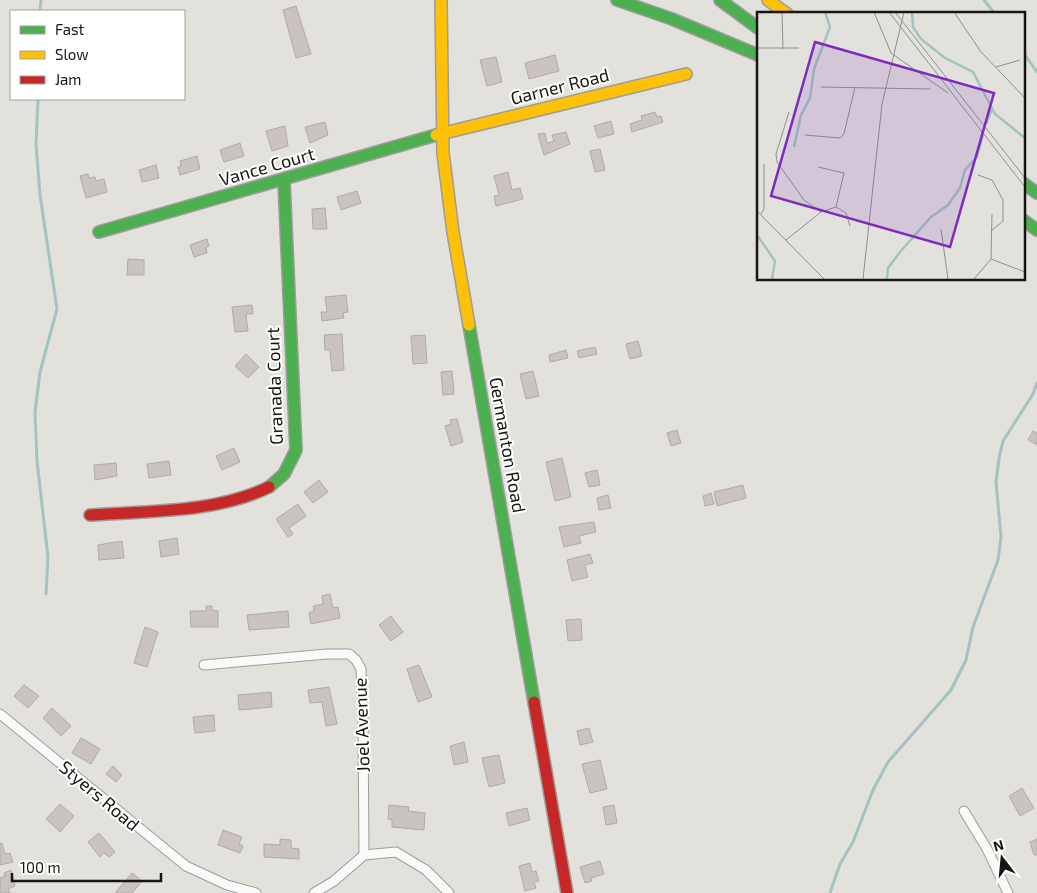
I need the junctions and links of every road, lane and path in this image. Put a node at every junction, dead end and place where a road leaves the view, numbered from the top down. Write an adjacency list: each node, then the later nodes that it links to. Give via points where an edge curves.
1 (441, 0): 9 (main road, Germanton Road)
2 (617, 0): 7 (main road, via 672,18)
3 (720, 0): 6 (main road)
4 (768, 0): 5 (main road)
5 (784, 12)
6 (757, 27)
7 (757, 55)
8 (686, 74): 9 (main road, Garner Road)
9 (444, 133): 10 (main road, Vance Court); 24 (main road, Germanton Road, via 443,153 458,268)
10 (284, 181): 15 (main road, Vance Court); 16 (main road, Granada Court, via 296,450 282,478 257,494 226,502)
11 (1024, 184): 12 (main road)
12 (1037, 193)
13 (1024, 221): 14 (main road)
14 (1037, 230)
15 (98, 232)
16 (90, 515)
17 (204, 665): 20 (street, Joel Avenue, via 327,654 349,654 356,660 361,669)
18 (0, 714): 21 (street, Styers Road, via 186,866 227,885)
19 (964, 811): 25 (street)
20 (364, 855): 22 (street, via 334,881); 23 (street, via 396,852 426,870)
21 (256, 893)
22 (314, 893)
23 (449, 893)
24 (567, 893)
25 (1008, 893)

